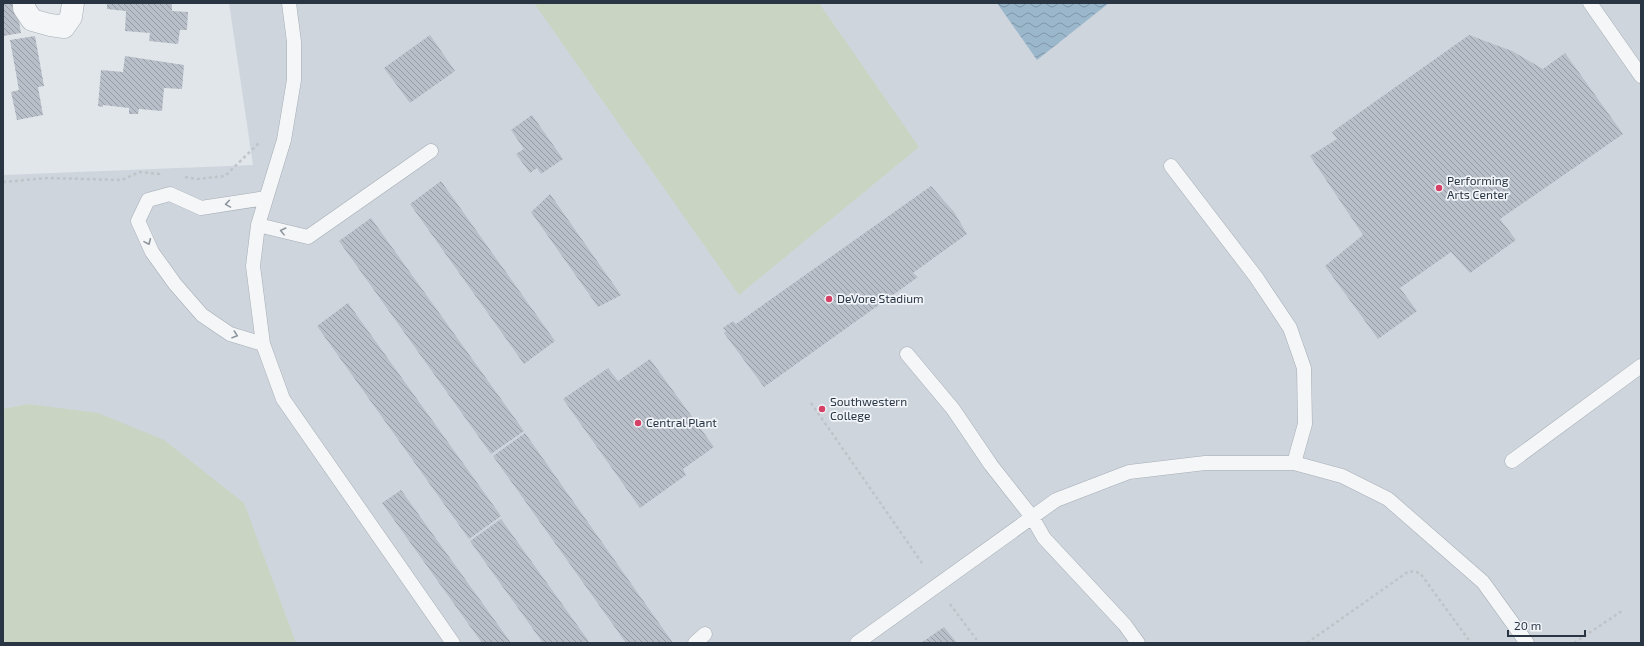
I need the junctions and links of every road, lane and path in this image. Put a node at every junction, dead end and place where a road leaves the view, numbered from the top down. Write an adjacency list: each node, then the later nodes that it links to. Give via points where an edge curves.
1 (24, 3): 2 (street, via 24,8 32,20 64,26 71,17)
2 (72, 3)
3 (289, 3): 6 (lane, via 294,42 294,80)
4 (1590, 3): 5 (lane)
5 (1641, 76)
6 (287, 123): 10 (path, via 266,125 260,144 225,176 197,179); 12 (lane)
7 (431, 151): 13 (lane, one-way to 13, via 308,237)
8 (1171, 166): 19 (lane, via 1256,277 1290,328 1304,368 1304,424)
9 (161, 174): 11 (path, via 139,172 122,180 47,178)
10 (183, 177)
11 (3, 182)
12 (266, 198): 13 (lane); 14 (lane, one-way to 14, via 201,208 170,194 148,200 138,221 152,252 202,315 230,334)
13 (258, 225): 14 (lane, via 253,266)
14 (263, 344): 24 (lane, via 283,399)
15 (907, 354): 20 (lane, via 953,409 991,465)
16 (1641, 366): 18 (lane)
17 (811, 403): 21 (path)
18 (1512, 461)
19 (1294, 463): 20 (lane, via 1205,463 1130,472 1056,500); 30 (lane, via 1342,476 1388,499 1483,582)
20 (1032, 517): 25 (lane); 27 (lane, via 1044,538 1125,625)
21 (922, 563)
22 (950, 604): 26 (path)
23 (1622, 611): 31 (path)
24 (453, 643)
25 (857, 643)
26 (979, 643)
27 (1138, 643)
28 (1307, 643): 29 (path, via 1409,571 1420,573)
29 (1471, 643)
30 (1528, 643)
31 (1574, 643)

